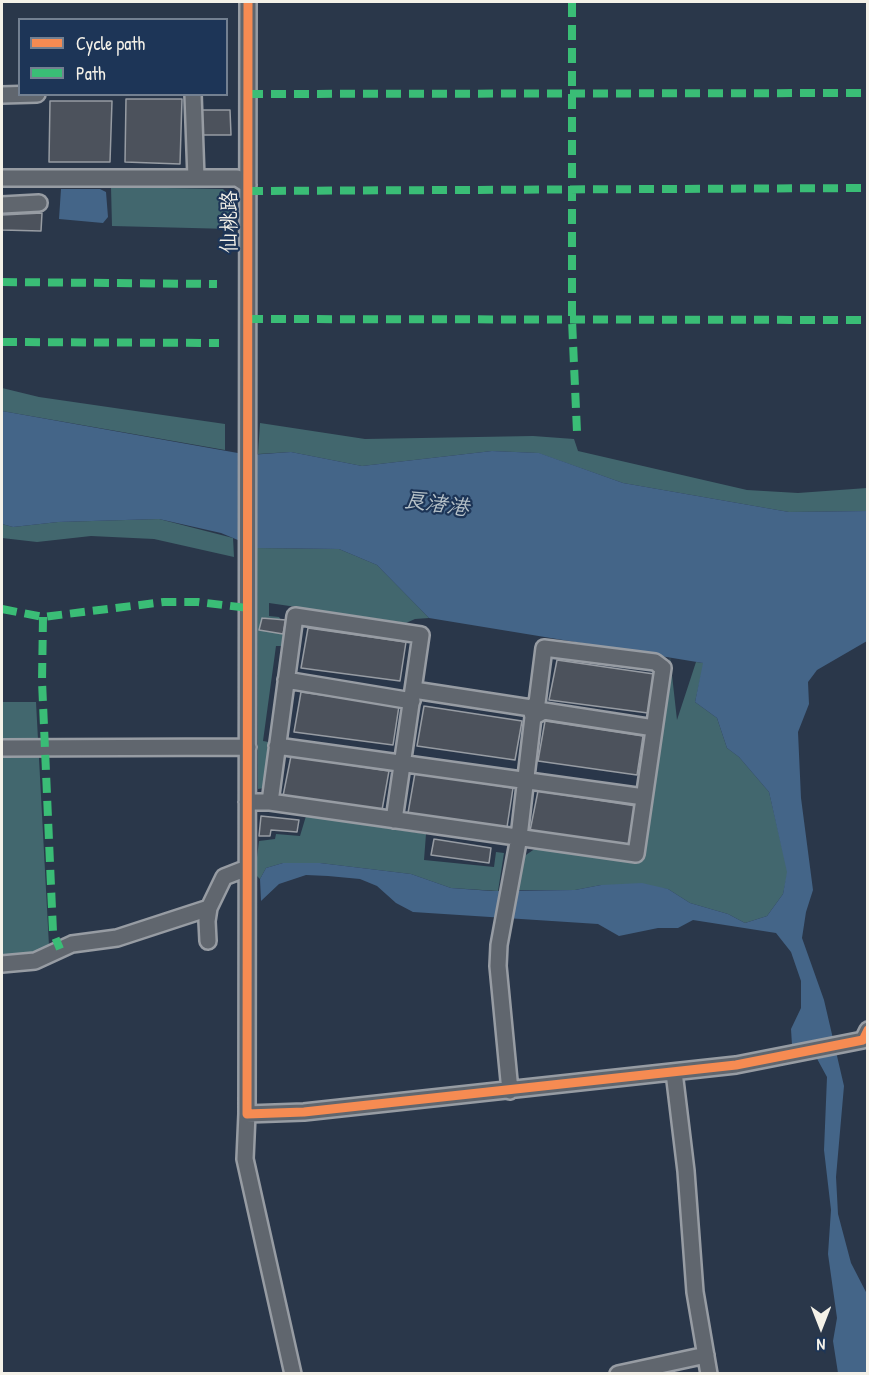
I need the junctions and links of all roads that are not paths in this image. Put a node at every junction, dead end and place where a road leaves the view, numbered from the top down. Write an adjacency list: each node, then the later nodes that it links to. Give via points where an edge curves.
1 (248, 2): 7 (street, 仙桃路)
2 (2, 95): 3 (street)
3 (18, 95)
4 (193, 96): 6 (street)
5 (2, 178): 6 (street)
6 (196, 178): 7 (street, via 237,178)
7 (248, 184): 15 (street, 仙桃路)
8 (39, 203): 9 (street)
9 (2, 205)
10 (286, 680): 11 (street); 11 (street, via 295,616 421,635); 14 (street)
11 (413, 696): 12 (street); 17 (street)
12 (532, 713): 13 (street, via 544,711); 13 (street, via 537,703 544,648 655,662 663,668); 18 (street)
13 (654, 728): 19 (street)
14 (277, 746): 17 (street); 21 (street)
15 (248, 747): 16 (street); 20 (street, 仙桃路)
16 (2, 748)
17 (402, 763): 18 (street); 22 (street)
18 (527, 780): 19 (street); 23 (street)
19 (644, 797): 23 (street, via 636,854)
20 (248, 801): 21 (street); 24 (street, 仙桃路)
21 (270, 802): 22 (street)
22 (393, 820): 23 (street)
23 (519, 837): 30 (street, via 498,966)
24 (247, 868): 25 (street, via 224,877); 31 (street, 仙桃路)
25 (209, 908): 26 (street); 27 (street, via 117,938 72,944 34,962)
26 (208, 941)
27 (2, 964)
28 (867, 1030): 29 (street, via 863,1040 769,1059)
29 (674, 1072): 30 (street); 32 (street, via 695,1292)
30 (510, 1091): 31 (street)
31 (247, 1114): 33 (street, 仙桃路, via 245,1159)
32 (706, 1355): 34 (street); 35 (street)
33 (293, 1374)
34 (618, 1374)
35 (709, 1374)

